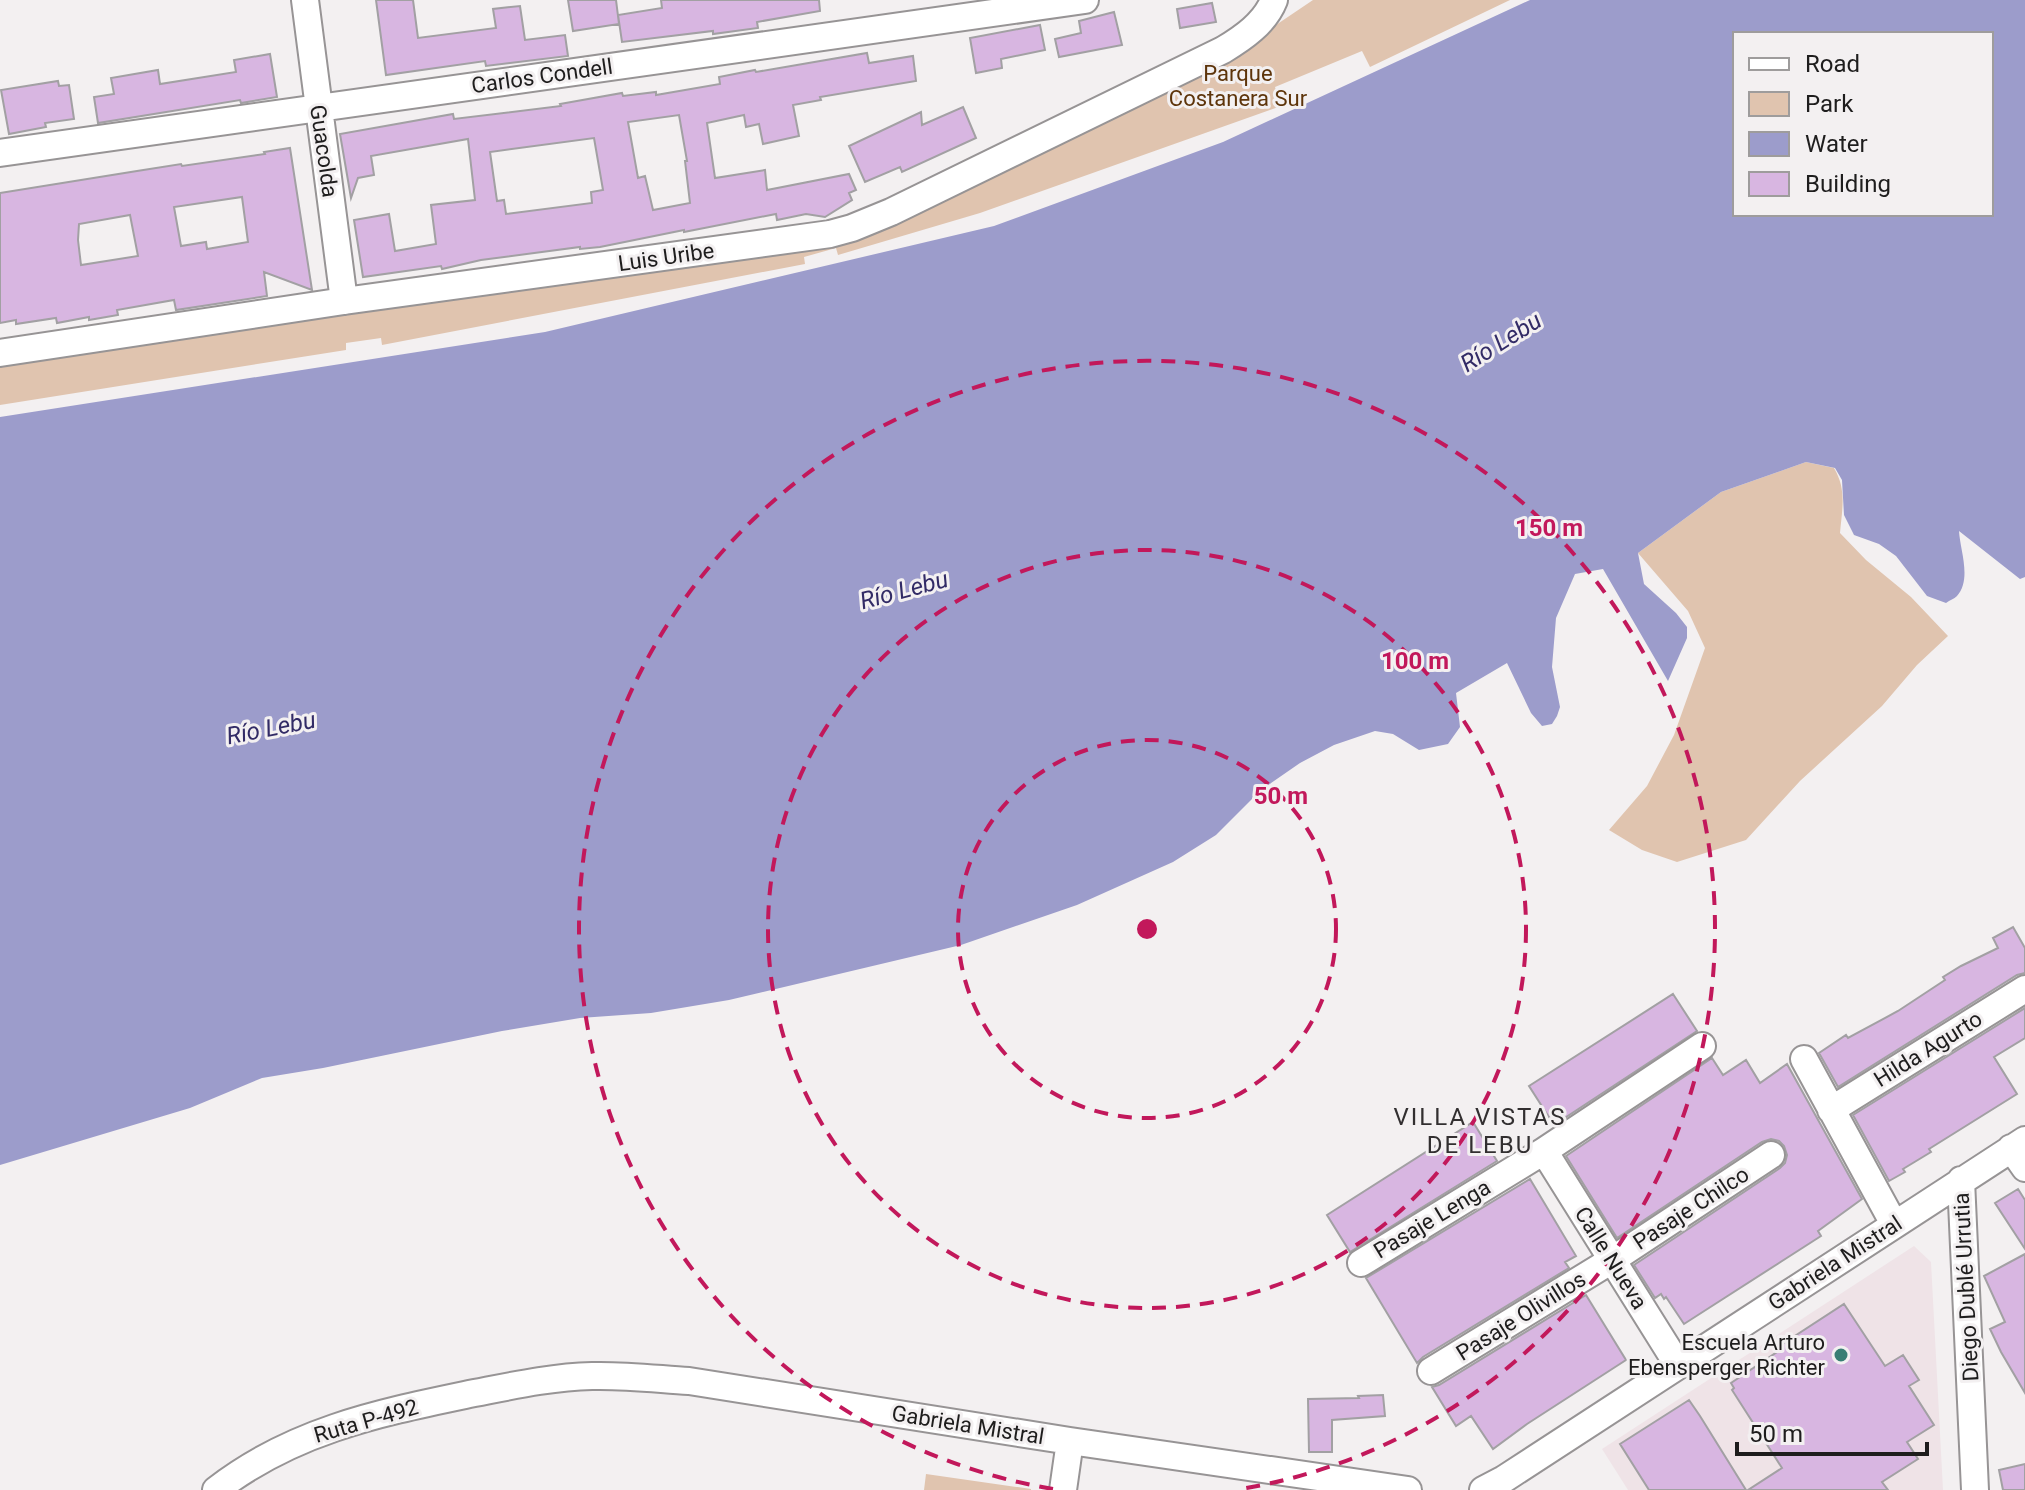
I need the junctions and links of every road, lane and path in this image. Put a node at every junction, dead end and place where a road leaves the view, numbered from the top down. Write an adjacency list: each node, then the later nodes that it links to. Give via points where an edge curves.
1 (305, 0): 4 (street, Guacolda)
2 (1085, 0): 4 (street, Carlos Condell)
3 (1274, 0): 6 (street, Luis Uribe, via 1249,33 1223,50 852,228)
4 (318, 108): 5 (street, Carlos Condell); 6 (street, Guacolda)
5 (0, 153)
6 (344, 301): 7 (street, Luis Uribe)
7 (0, 353)
8 (2025, 989): 11 (street, Hilda Agurto)
9 (1702, 1046): 12 (street, Pasaje Lenga)
10 (1804, 1059): 11 (street)
11 (1831, 1110): 16 (street)
12 (1544, 1151): 17 (street, Calle Nueva); 18 (street, Pasaje Lenga)
13 (2020, 1152): 15 (street, Gabriela Mistral)
14 (1771, 1155): 17 (street, Pasaje Chilco)
15 (1961, 1180): 16 (street, Gabriela Mistral); 27 (street, Diego Dublé Urrutia)
16 (1894, 1224): 19 (street, Gabriela Mistral)
17 (1612, 1260): 19 (street, Calle Nueva); 20 (street, Pasaje Olivillos)
18 (1361, 1263)
19 (1678, 1365): 26 (street, Gabriela Mistral)
20 (1431, 1371)
21 (527, 1383): 22 (street, Gabriela Mistral, via 590,1376 689,1381); 23 (street, Ruta P-492, via 343,1424 279,1449)
22 (1070, 1441): 24 (street); 25 (street, Gabriela Mistral)
23 (216, 1490)
24 (1063, 1490)
25 (1408, 1490)
26 (1483, 1490)
27 (1975, 1490)

